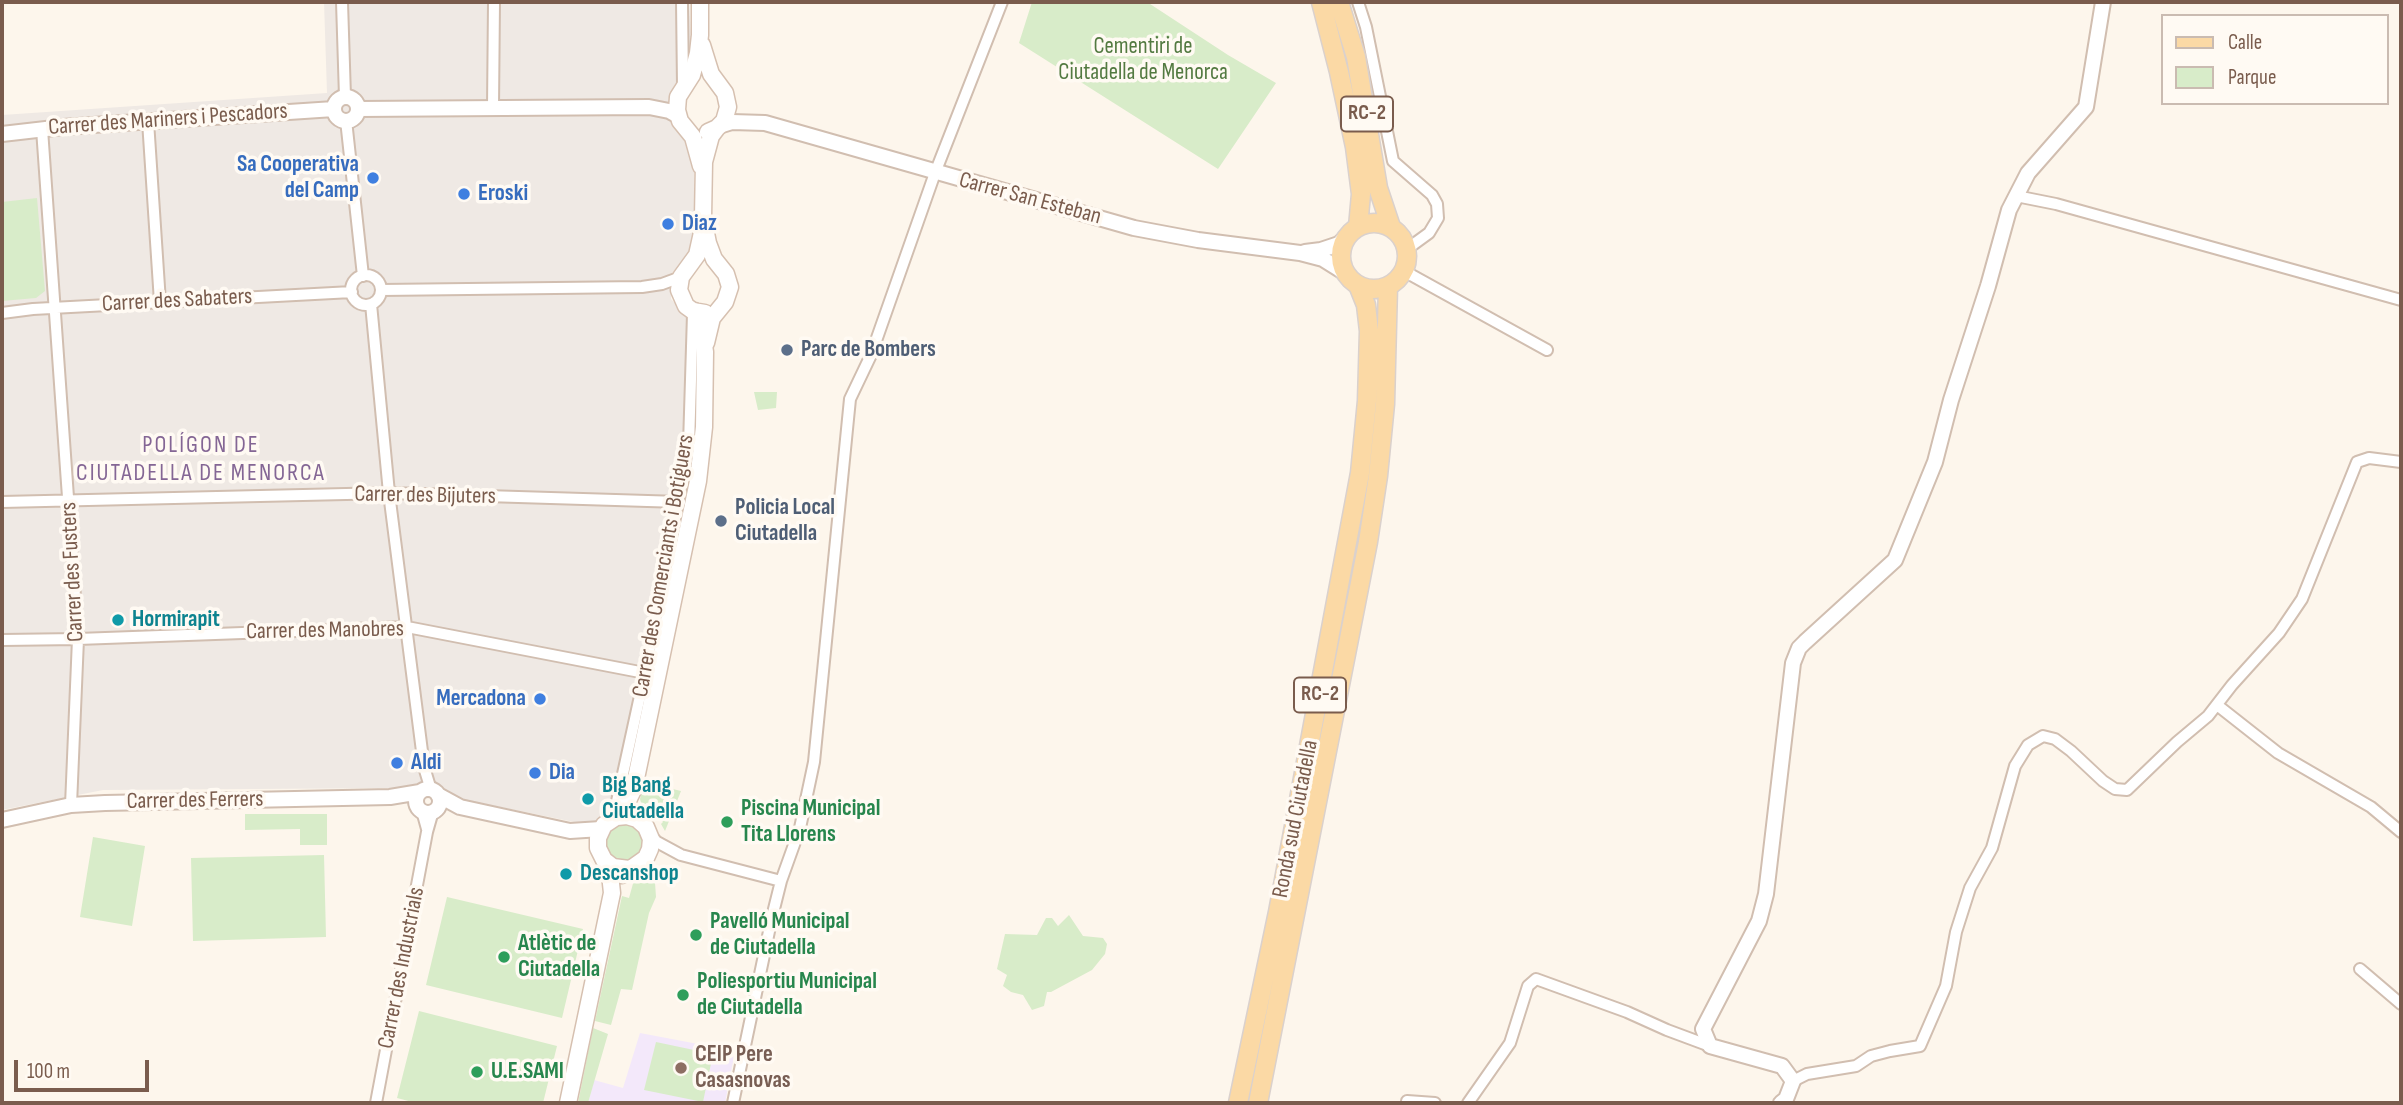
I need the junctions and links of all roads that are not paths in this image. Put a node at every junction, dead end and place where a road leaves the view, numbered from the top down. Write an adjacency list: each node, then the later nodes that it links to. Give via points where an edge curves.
1 (342, 2): 13 (street)
2 (494, 2): 14 (street)
3 (682, 2): 11 (street)
4 (699, 2): 10 (main road)
5 (1002, 2): 25 (street)
6 (1321, 2): 30 (main road, RC-2, via 1355,147 1361,194)
7 (1339, 2): 29 (main road, RC-2, via 1356,57 1378,188)
8 (1358, 2): 31 (street, via 1393,161 1437,204 1438,218 1429,233)
9 (2103, 2): 27 (street, via 2085,107 2028,173)
10 (700, 35): 11 (main road, via 692,75); 12 (main road, via 708,67)
11 (682, 91): 12 (main road, via 705,80); 15 (street, via 666,103); 20 (main road)
12 (724, 93): 21 (street, Carrer San Esteban, via 746,114); 22 (main road, via 727,114)
13 (345, 97): 16 (street); 17 (street)
14 (494, 107): 15 (street); 16 (street)
15 (649, 107): 20 (street, via 669,111)
16 (358, 108): 18 (street, via 355,116)
17 (334, 109): 18 (street, via 337,117); 19 (street, Carrer des Mariners i Pescadors)
18 (346, 120): 36 (street)
19 (148, 121): 23 (street, Carrer des Mariners i Pescadors); 44 (street)
20 (683, 122): 22 (main road, via 702,132); 26 (main road, via 697,150)
21 (765, 123): 22 (street, Carrer San Esteban, via 732,122); 25 (street, Carrer San Esteban)
22 (718, 127): 26 (main road, via 706,150)
23 (41, 129): 24 (street, Carrer des Mariners i Pescadors); 46 (street, Carrer des Fusters)
24 (2, 134)
25 (935, 173): 32 (street, Carrer San Esteban, via 1134,228); 76 (street, via 872,355 850,399 814,762 800,828)
26 (702, 174): 28 (main road)
27 (2016, 196): 43 (street); 80 (street, via 1935,462 1895,560 1799,648 1793,663 1766,894 1759,921 1703,1029)
28 (704, 218): 33 (main road, via 708,243); 35 (main road, via 701,244)
29 (1391, 227): 30 (main road, via 1375,222); 31 (main road, RC-2)
30 (1353, 231): 32 (street, Carrer San Esteban, via 1339,244); 37 (main road, RC-2, via 1341,255)
31 (1407, 249): 34 (main road)
32 (1300, 253): 37 (street, Carrer San Esteban, via 1323,259)
33 (722, 269): 35 (main road, via 706,262); 47 (main road, via 729,292)
34 (1404, 271): 38 (main road); 50 (street)
35 (685, 272): 39 (street, via 662,284); 42 (main road, via 679,285)
36 (363, 276): 40 (street, via 376,279); 41 (street, via 353,283)
37 (1352, 279): 38 (main road, via 1378,289); 86 (main road, Ronda sud Ciutadella / RC-2, via 1366,305 1369,331 1360,473)
38 (1388, 286): 87 (main road, Ronda sud Ciutadella / RC-2, via 1385,404 1368,542)
39 (642, 287): 40 (street); 42 (street)
40 (381, 290): 45 (street)
41 (352, 292): 44 (street, Carrer des Sabaters); 45 (street, via 358,303)
42 (681, 298): 48 (main road)
43 (2401, 300)
44 (160, 302): 46 (street, Carrer des Sabaters)
45 (371, 304): 53 (street, Carrer des Industrials)
46 (55, 307): 49 (street, Carrer des Sabaters); 54 (street, Carrer des Fusters)
47 (717, 310): 48 (main road); 51 (main road)
48 (694, 311): 51 (main road); 56 (street, Carrer des Comerciants i Botiguers, via 689,445)
49 (2, 313)
50 (1548, 350)
51 (705, 352): 62 (main road, via 701,462)
52 (2401, 462): 61 (street, via 2369,458 2357,462 2302,599)
53 (389, 493): 54 (street, Carrer des Bijuters); 56 (street, Carrer des Bijuters); 57 (street, Carrer des Industrials)
54 (70, 501): 55 (street, Carrer des Bijuters); 58 (street, Carrer des Fusters)
55 (2, 502)
56 (680, 502): 60 (street, Carrer des Comerciants i Botiguers)
57 (407, 627): 58 (street, Carrer des Manobres); 60 (street, Carrer des Manobres); 63 (street, Carrer des Industrials)
58 (78, 639): 59 (street, Carrer des Manobres); 64 (street, Carrer des Fusters)
59 (2, 640)
60 (645, 673): 67 (street, Carrer des Comerciants i Botiguers, via 618,804)
61 (2217, 705): 69 (street, via 2278,753 2371,807); 81 (street, via 2127,790 2103,781 2055,739 2043,736 2028,745 2015,766 1992,848 1970,888 1946,986 1920,1046)
62 (634, 788): 65 (main road); 67 (main road, via 628,805)
63 (427, 801): 64 (street, Carrer des Ferrers, via 390,797); 68 (street, Carrer des Ferrers); 83 (street, Carrer des Industrials, via 427,832)
64 (71, 805): 66 (street, Carrer des Ferrers)
65 (637, 819): 67 (main road, via 627,816); 70 (main road)
66 (2, 820)
67 (610, 822): 68 (street, Carrer des Ferrers); 71 (main road, via 598,838)
68 (570, 831): 71 (street, Carrer des Ferrers)
69 (2401, 832)
70 (649, 834): 72 (street); 73 (main road)
71 (598, 848): 74 (main road)
72 (681, 855): 73 (street); 76 (street)
73 (646, 858): 75 (main road)
74 (609, 864): 75 (main road); 77 (main road)
75 (629, 869): 77 (main road)
76 (781, 881): 85 (street)
77 (612, 892): 84 (main road)
78 (2360, 969): 79 (street)
79 (2401, 1004)
80 (1710, 1046): 81 (street, via 1782,1066); 89 (street, via 1536,979 1528,986 1510,1043)
81 (1793, 1081): 90 (street)
82 (1407, 1101): 88 (street)
83 (376, 1103)
84 (568, 1103)
85 (733, 1103)
86 (1238, 1103)
87 (1258, 1103)
88 (1435, 1103)
89 (1468, 1103)
90 (1782, 1103)

